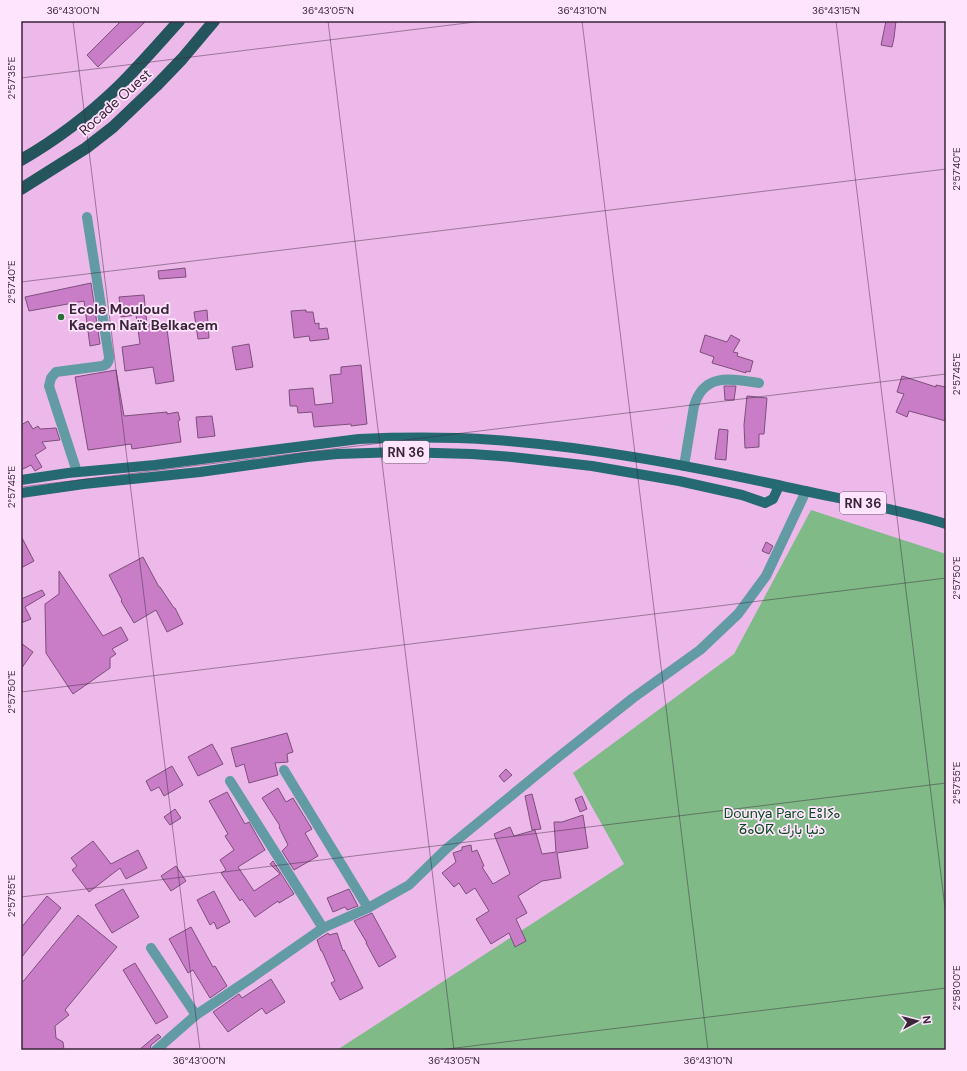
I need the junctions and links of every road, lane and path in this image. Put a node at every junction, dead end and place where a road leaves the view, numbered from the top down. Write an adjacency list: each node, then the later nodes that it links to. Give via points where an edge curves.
1 (179, 21): 3 (highway, Rocade Ouest, via 97,106)
2 (214, 21): 4 (highway, Rocade Ouest, via 182,59 113,127 86,148)
3 (21, 160)
4 (21, 189)
5 (87, 217): 8 (street, via 109,360 102,366 56,372 49,386)
6 (759, 383): 7 (street, via 724,378 702,389 695,400)
7 (684, 466): 8 (main road, RN 36, via 532,443 406,437 359,439 156,465); 10 (main road, RN 36)
8 (76, 472): 9 (main road, RN 36)
9 (21, 480)
10 (779, 486): 11 (main road, RN 36); 12 (main road, RN 36, via 773,499 765,503 695,484 592,466 472,454 400,452 307,457)
11 (806, 491): 13 (main road, RN 36, via 903,511); 16 (street, via 766,576 738,614 700,650 633,698 446,849 410,885)
12 (21, 493)
13 (946, 524)
14 (284, 770): 16 (street)
15 (230, 781): 17 (street)
16 (368, 908): 17 (street)
17 (323, 928): 19 (street)
18 (151, 948): 19 (street)
19 (196, 1015): 20 (street)
20 (156, 1050)

